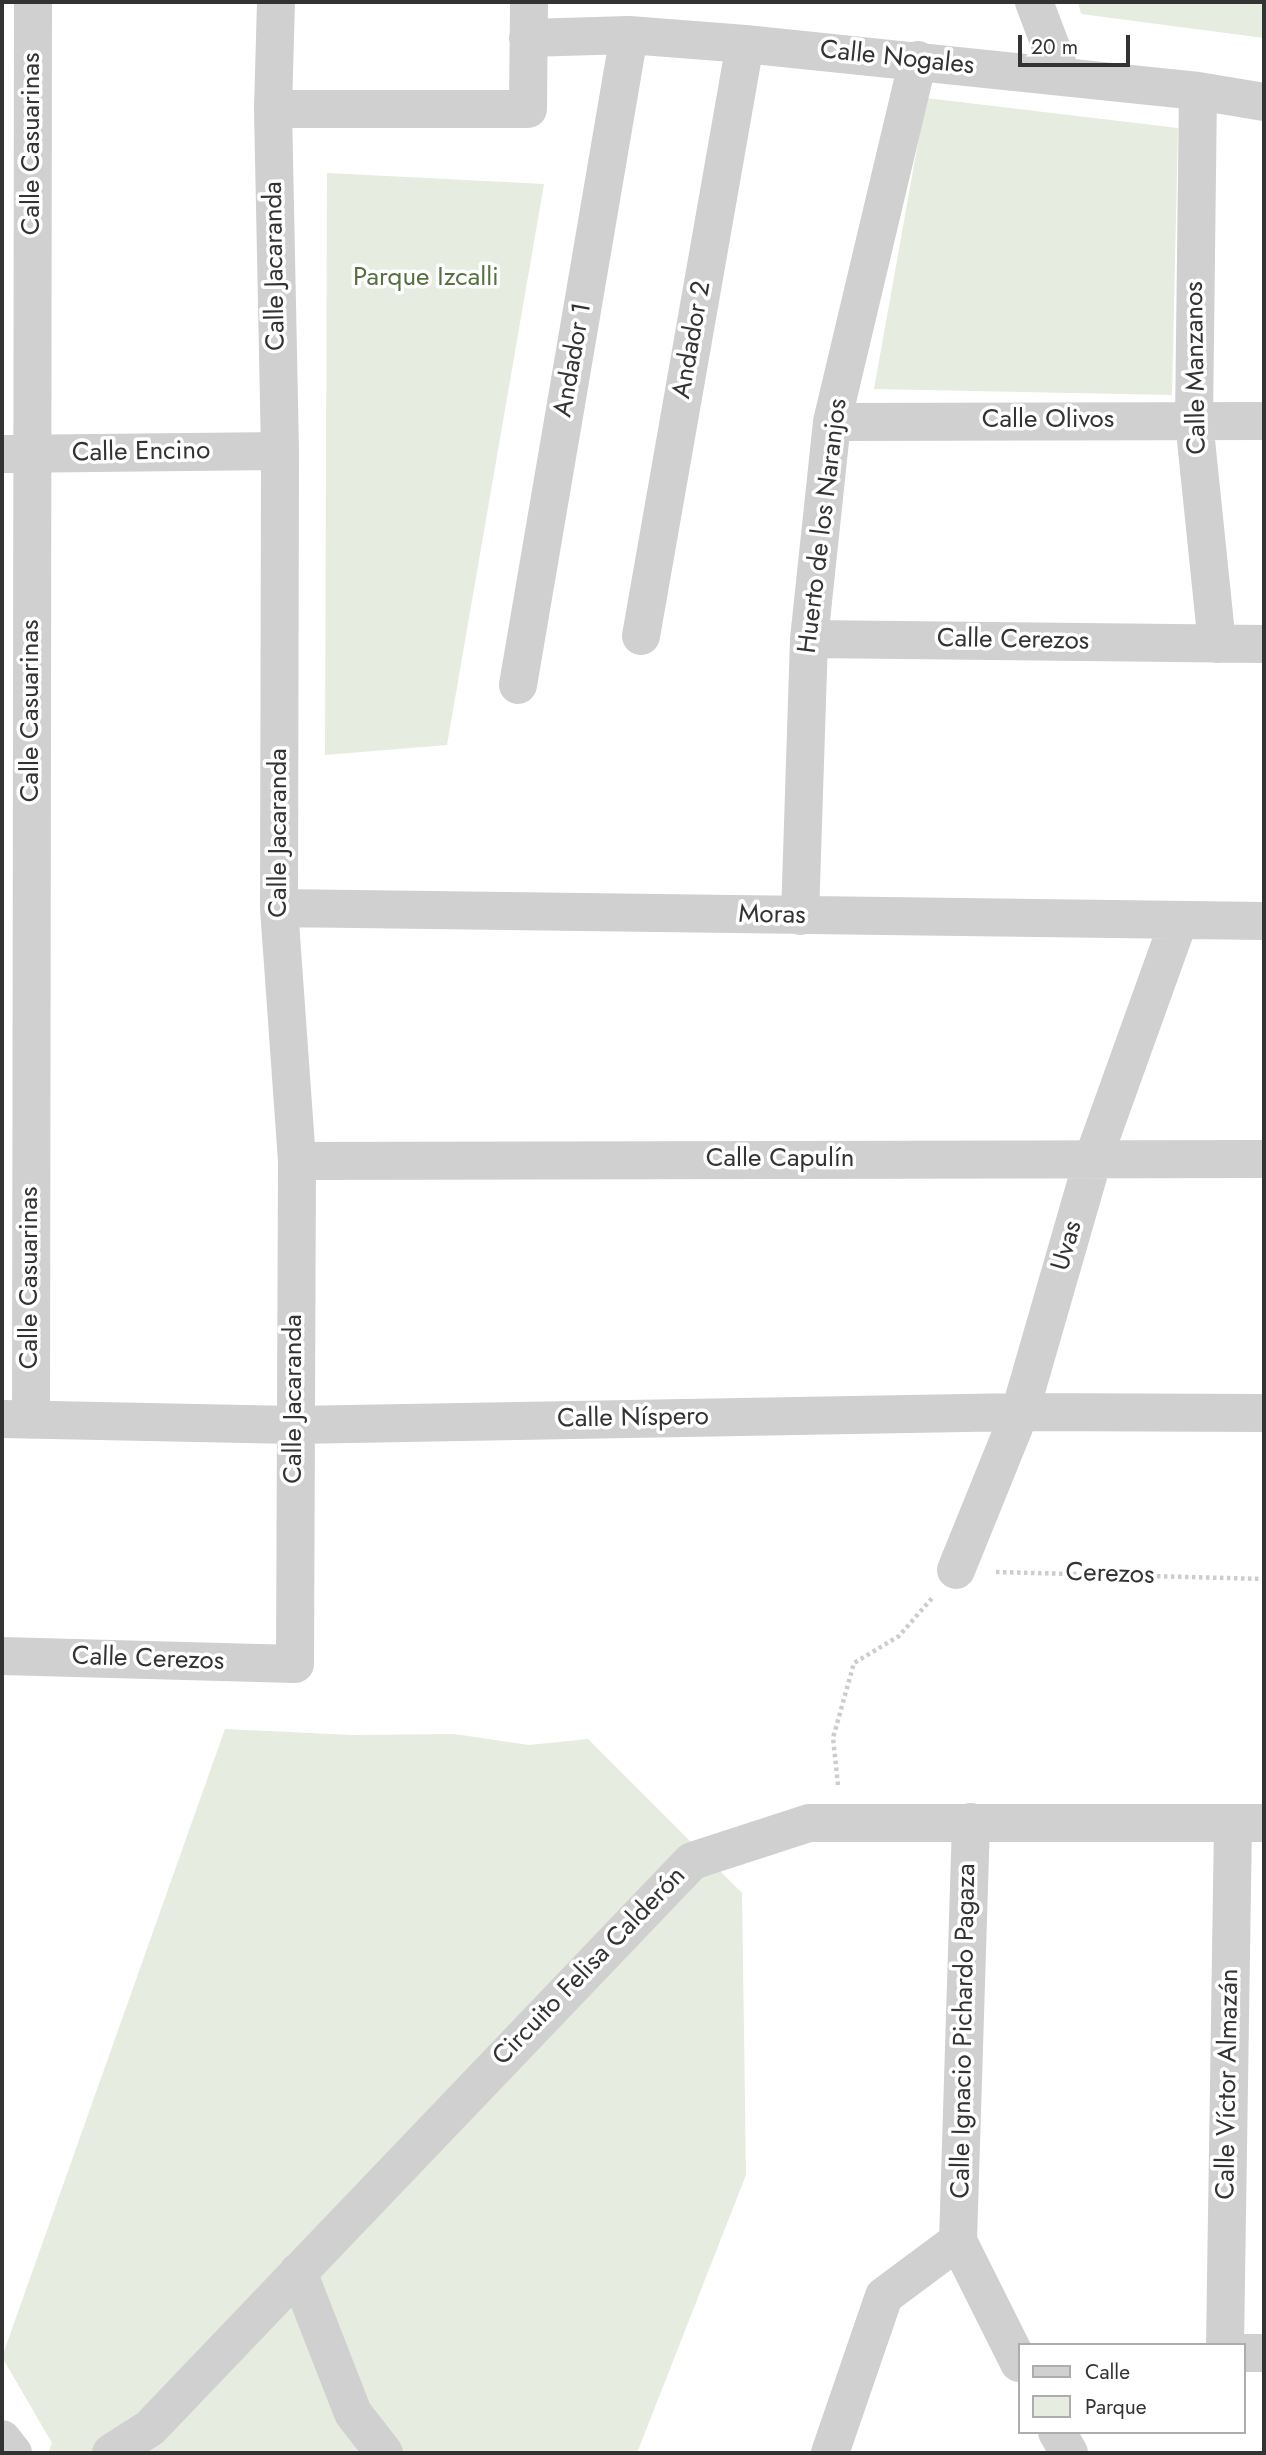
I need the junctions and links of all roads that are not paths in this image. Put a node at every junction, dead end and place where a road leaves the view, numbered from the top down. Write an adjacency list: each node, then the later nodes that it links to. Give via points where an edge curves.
1 (33, 2): 16 (street, Calle Casuarinas)
2 (276, 2): 11 (street, Calle Jacaranda)
3 (1034, 2): 8 (street)
4 (529, 20): 5 (street, Calle Nogales); 11 (street, via 528,109)
5 (629, 35): 6 (street, Calle Nogales); 21 (street, Andador 1)
6 (745, 44): 7 (street, Calle Nogales); 17 (street, Andador 2)
7 (918, 60): 8 (street, Calle Nogales); 14 (street, Huerto de los Naranjos)
8 (1062, 76): 9 (street, Calle Nogales)
9 (1198, 91): 10 (street, Calle Nogales); 12 (street, Calle Manzanos)
10 (1264, 103)
11 (273, 109): 15 (street, Calle Jacaranda)
12 (1194, 421): 13 (street, Calle Olivos); 14 (street, Calle Olivos); 19 (street, Calle Manzanos)
13 (1264, 421)
14 (832, 422): 18 (street, Huerto de los Naranjos)
15 (280, 451): 16 (street, Calle Encino); 22 (street, Calle Jacaranda)
16 (17, 454): 31 (street, Calle Casuarinas)
17 (641, 636)
18 (809, 639): 19 (street, Calle Cerezos); 23 (street, Huerto de los Naranjos)
19 (1217, 644): 20 (street, Calle Cerezos)
20 (1264, 644)
21 (518, 685)
22 (279, 908): 23 (street, Moras); 28 (street, Calle Jacaranda)
23 (800, 916): 24 (street, Moras)
24 (1179, 920): 25 (street, Moras); 26 (street, Uvas)
25 (1264, 921)
26 (1093, 1159): 27 (street, Calle Capulín); 28 (street, Calle Capulín); 29 (street, Uvas)
27 (1264, 1159)
28 (296, 1161): 32 (street, Calle Jacaranda)
29 (1020, 1412): 30 (street, Calle Níspero); 32 (street, Calle Níspero); 33 (street, Uvas)
30 (1264, 1413)
31 (17, 1420): 32 (street, Calle Níspero)
32 (294, 1425): 35 (street, Calle Jacaranda)
33 (956, 1570)
34 (2, 1656): 35 (street, Calle Cerezos)
35 (295, 1664)
36 (971, 1822): 37 (street, Circuito Felisa Calderón); 38 (street, Calle Ignacio Pichardo Pagaza); 39 (street, Circuito Felisa Calderón, via 810,1823 692,1861)
37 (1249, 1823): 40 (street, Calle Víctor Almazán)
38 (958, 2241): 43 (street); 49 (street, via 884,2296)
39 (298, 2272): 47 (street, Circuito Felisa Calderón, via 150,2428); 48 (street, via 353,2413)
40 (1225, 2343)
41 (1245, 2353): 42 (street)
42 (1264, 2353)
43 (1018, 2361)
44 (1058, 2434): 50 (street)
45 (2, 2439): 46 (street)
46 (13, 2453)
47 (111, 2453)
48 (384, 2453)
49 (830, 2453)
50 (1069, 2453)

